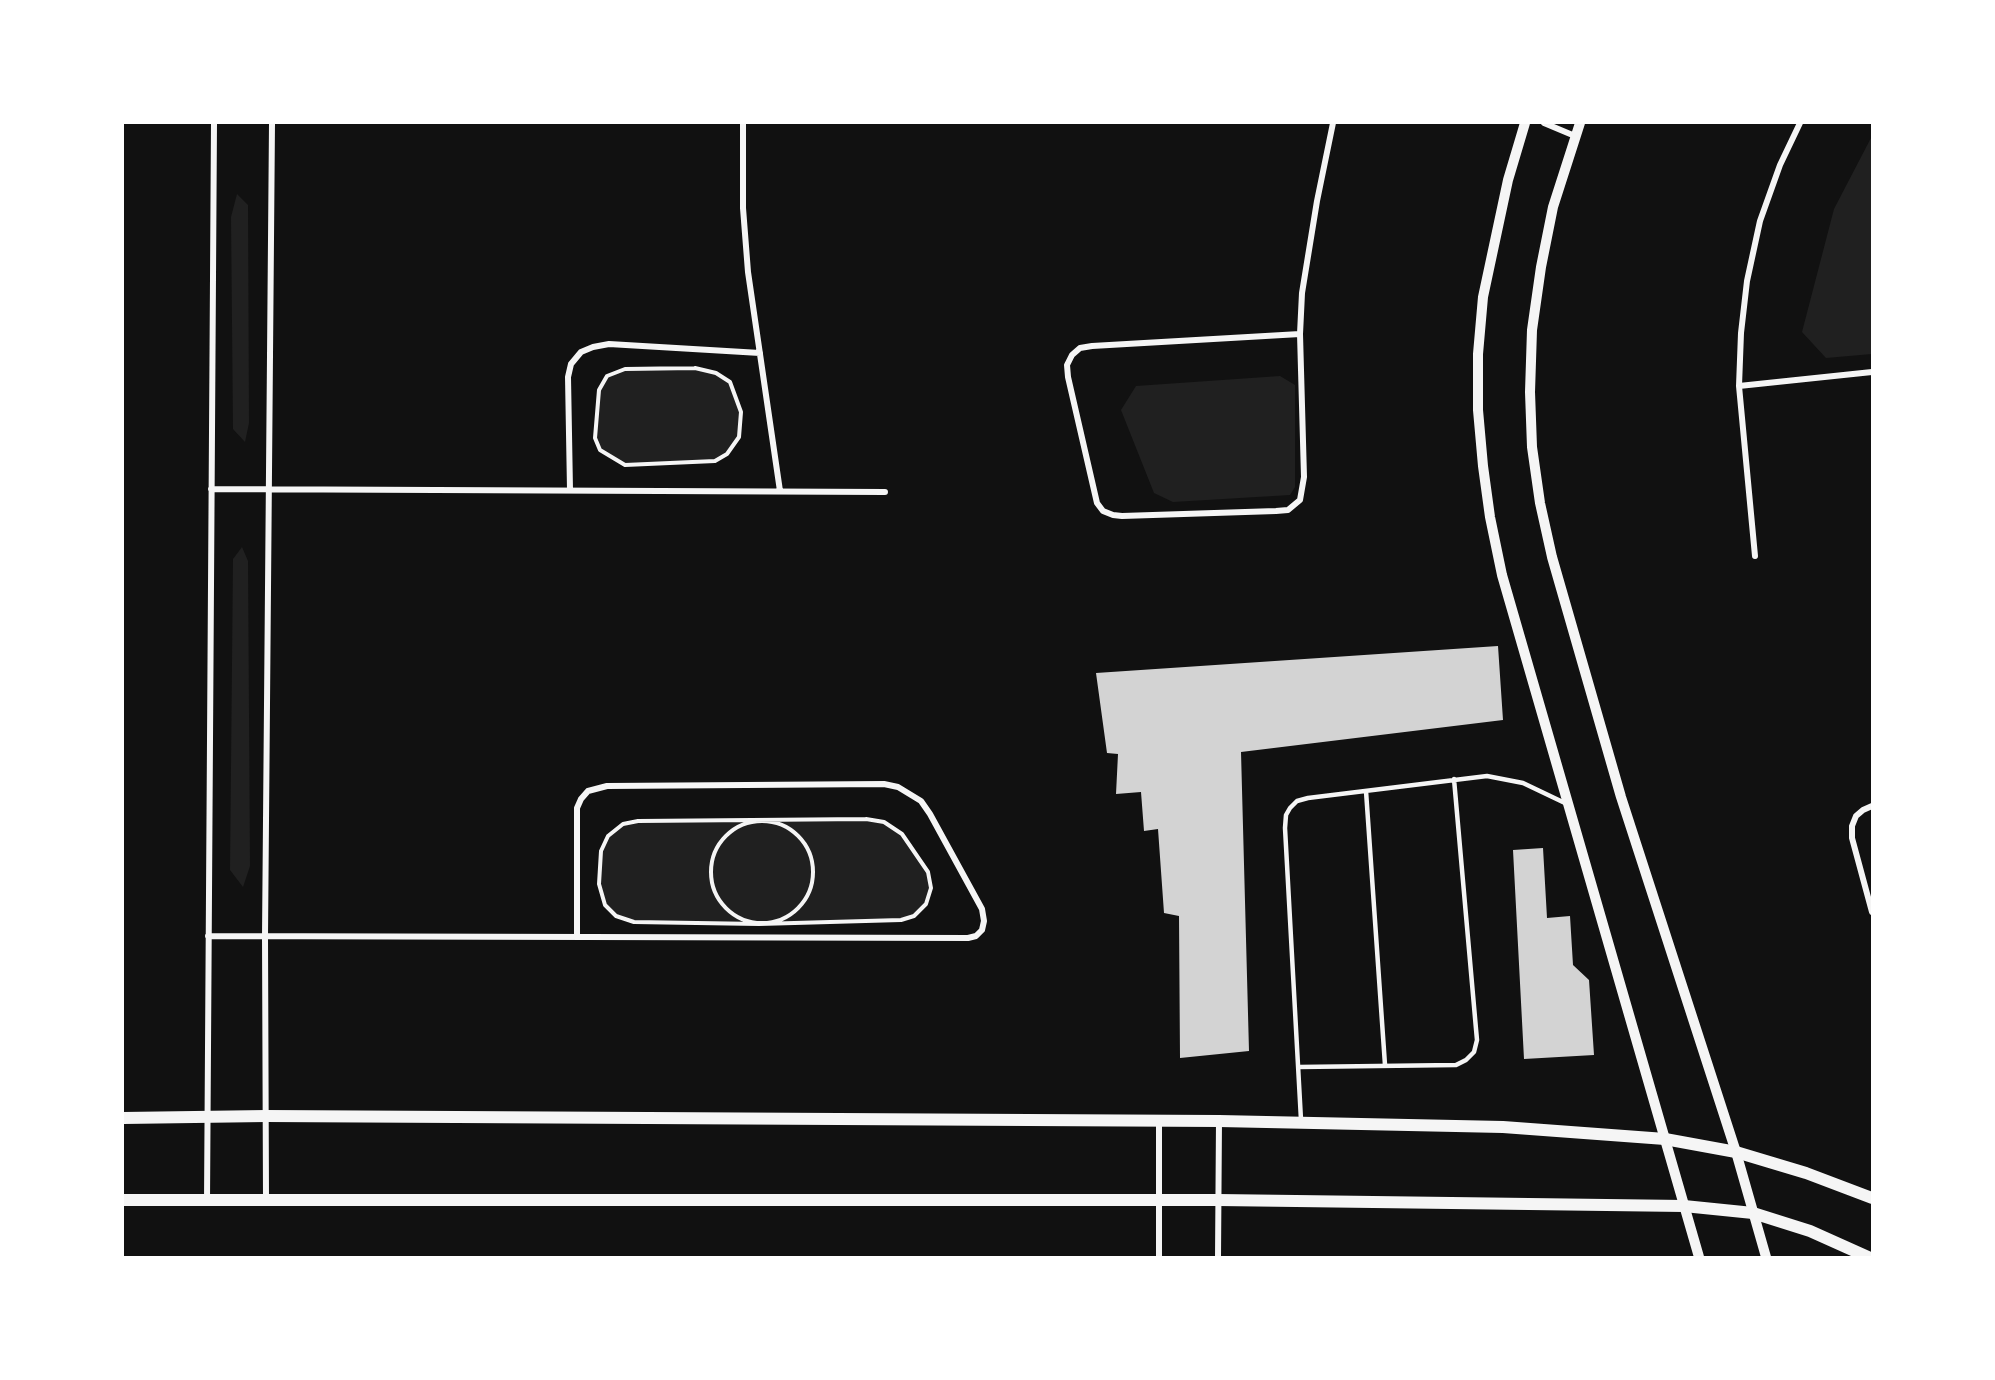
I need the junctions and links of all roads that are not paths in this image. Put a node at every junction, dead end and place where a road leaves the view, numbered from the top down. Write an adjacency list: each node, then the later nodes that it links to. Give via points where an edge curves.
1 (214, 123): 14 (street)
2 (272, 123): 15 (street)
3 (743, 123): 11 (street, via 746,251)
4 (1333, 123): 10 (street, via 1307,254)
5 (1525, 123): 22 (street, via 1508,180 1483,297 1478,410 1490,517 1502,575)
6 (1544, 123): 9 (street)
7 (1580, 123): 9 (street)
8 (1800, 123): 13 (street, via 1760,221 1747,281)
9 (1575, 136): 37 (street, via 1553,207 1532,330 1532,447 1540,503 1621,797)
10 (1300, 334): 10 (street, via 1304,477 1300,500 1294,506 1276,511 1122,516 1103,511 1097,503 1068,377 1071,355 1092,346)
11 (760, 353): 16 (street, via 609,344 581,352 571,364 568,377); 17 (street)
12 (1872, 372): 13 (street)
13 (1739, 386): 19 (street)
14 (211, 489): 15 (street); 25 (street)
15 (269, 489): 16 (street); 26 (street)
16 (570, 490): 17 (street)
17 (780, 491): 18 (street)
18 (885, 492)
19 (1755, 556)
20 (1454, 779): 21 (lane); 22 (lane, via 1506,778); 28 (lane, via 1477,1040 1474,1052 1456,1065)
21 (1366, 790): 28 (lane); 29 (lane, via 1297,801 1286,815)
22 (1569, 805): 36 (street)
23 (1872, 806): 24 (street, via 1856,816 1852,826)
24 (1872, 912)
25 (208, 936): 26 (street); 30 (street)
26 (265, 936): 27 (street); 31 (street)
27 (577, 936): 27 (street, via 968,938 982,930 984,921 982,909 930,814 921,801 898,786 607,786 588,791 577,808)
28 (1385, 1065): 29 (lane)
29 (1299, 1066): 35 (lane)
30 (207, 1116): 31 (main road); 32 (main road); 40 (street)
31 (266, 1116): 33 (main road); 41 (street)
32 (123, 1118)
33 (1159, 1120): 34 (main road); 42 (street)
34 (1219, 1121): 35 (main road); 43 (street)
35 (1302, 1122): 36 (main road, via 1503,1127)
36 (1665, 1139): 37 (main road); 44 (street)
37 (1736, 1152): 38 (main road); 45 (street)
38 (1872, 1198)
39 (123, 1200): 40 (main road)
40 (207, 1200): 41 (main road)
41 (266, 1200): 42 (main road)
42 (1160, 1200): 43 (main road); 46 (street)
43 (1218, 1200): 44 (main road); 47 (street)
44 (1684, 1206): 45 (main road); 48 (street)
45 (1753, 1213): 49 (street); 50 (main road, via 1810,1230)
46 (1159, 1257)
47 (1218, 1257)
48 (1699, 1257)
49 (1766, 1257)
50 (1868, 1257)

